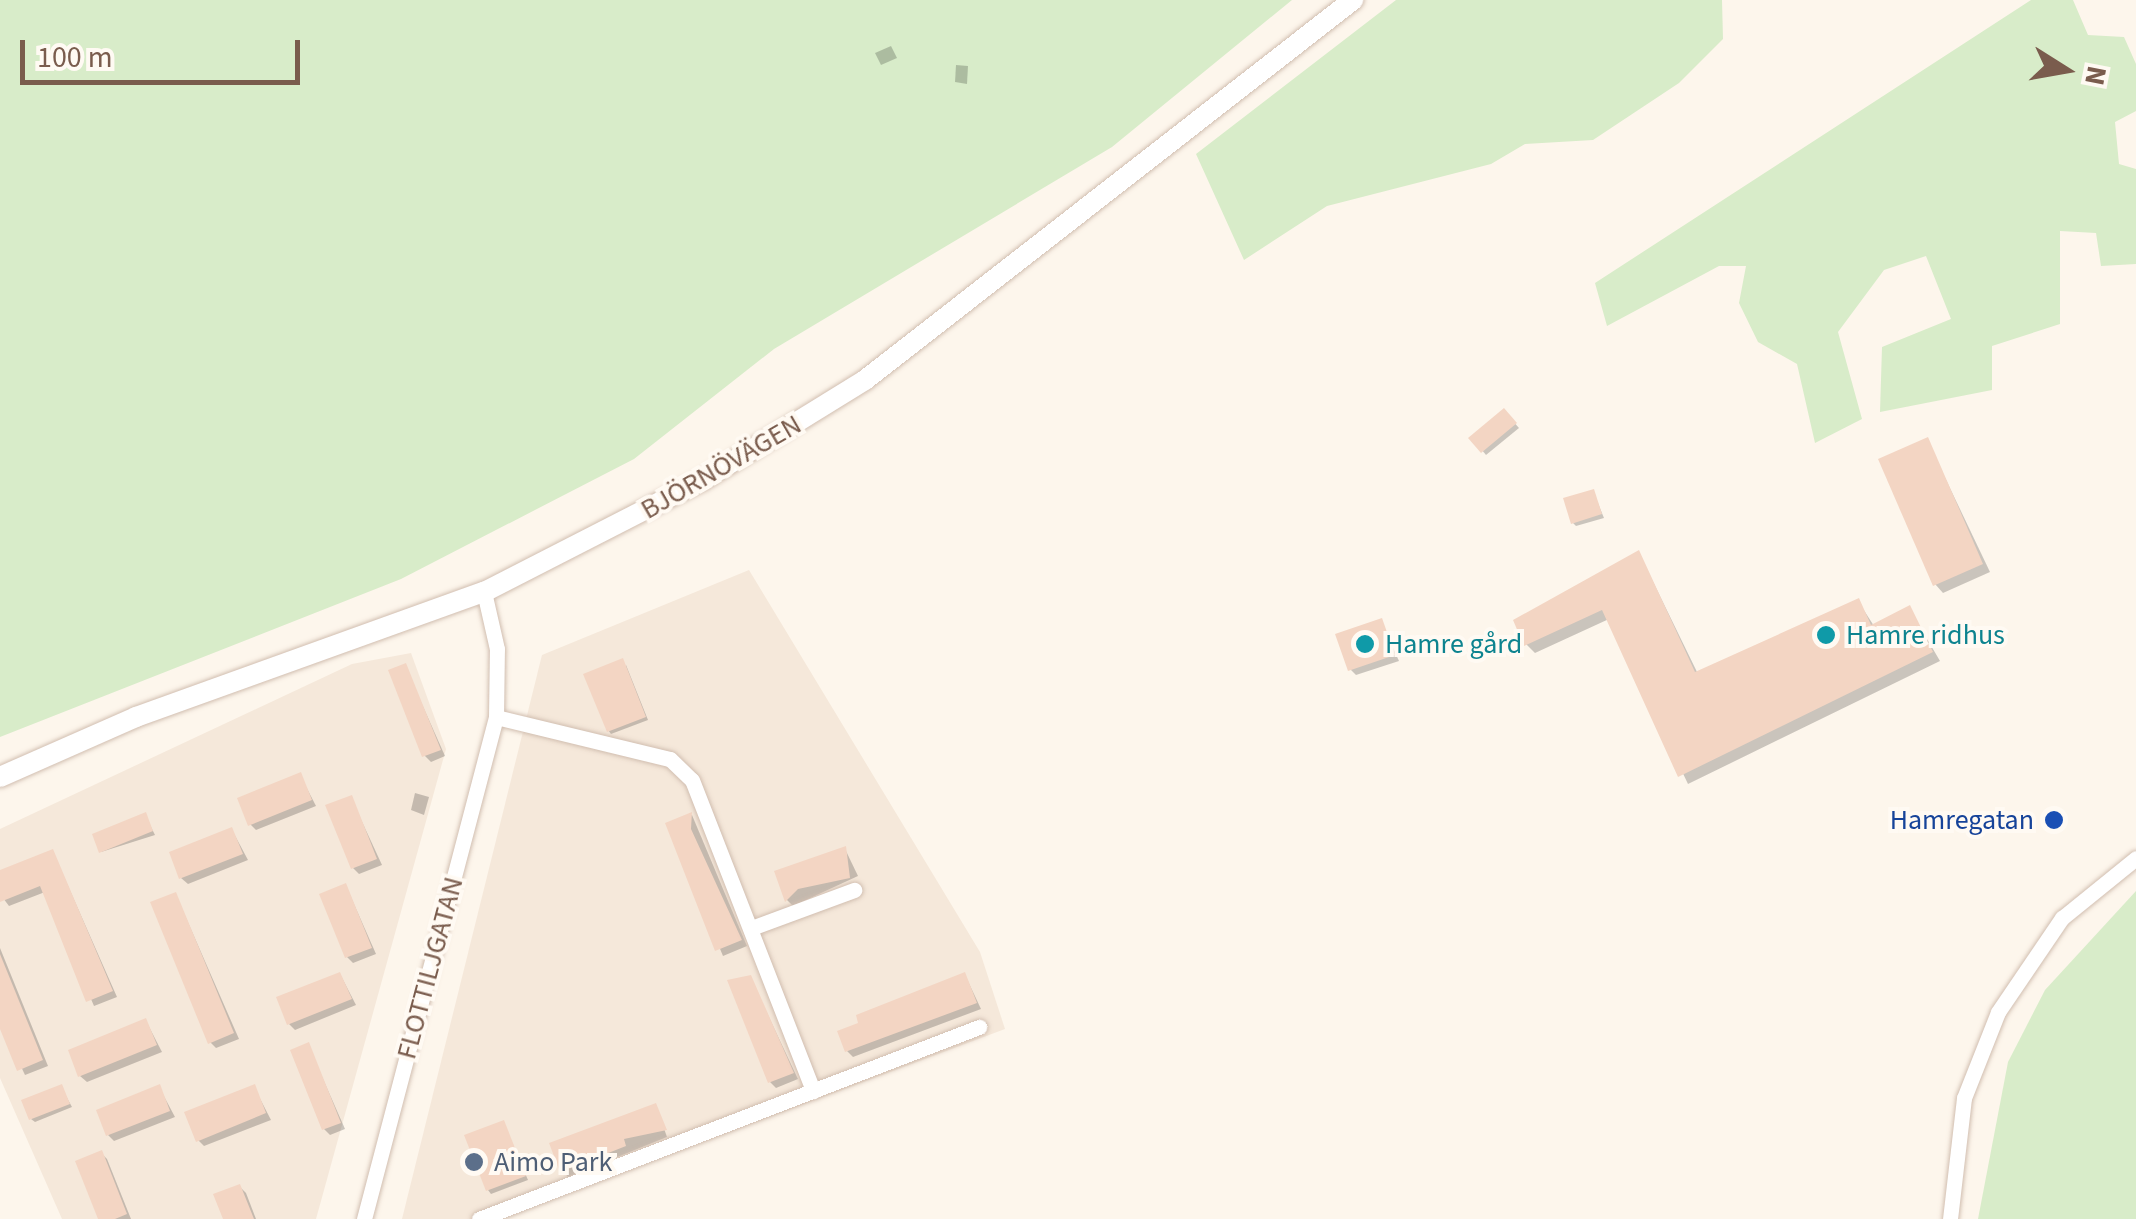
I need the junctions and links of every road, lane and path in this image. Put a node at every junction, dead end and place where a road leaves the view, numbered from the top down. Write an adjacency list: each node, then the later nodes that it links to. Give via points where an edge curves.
1 (1354, 0): 2 (main road, BJÖRNÖVÄGEN, via 864,380 625,524)
2 (484, 592): 3 (street, FLOTTILJGATAN, via 497,648); 4 (main road, BJÖRNÖVÄGEN, via 136,717)
3 (496, 716): 7 (street, via 682,769); 10 (street, FLOTTILJGATAN)
4 (0, 777)
5 (2136, 858): 12 (street, via 2062,918 1998,1012 1964,1098)
6 (854, 890): 7 (street)
7 (754, 928): 9 (street)
8 (978, 1027): 9 (street)
9 (813, 1091): 11 (street)
10 (364, 1219)
11 (479, 1219)
12 (1950, 1219)

